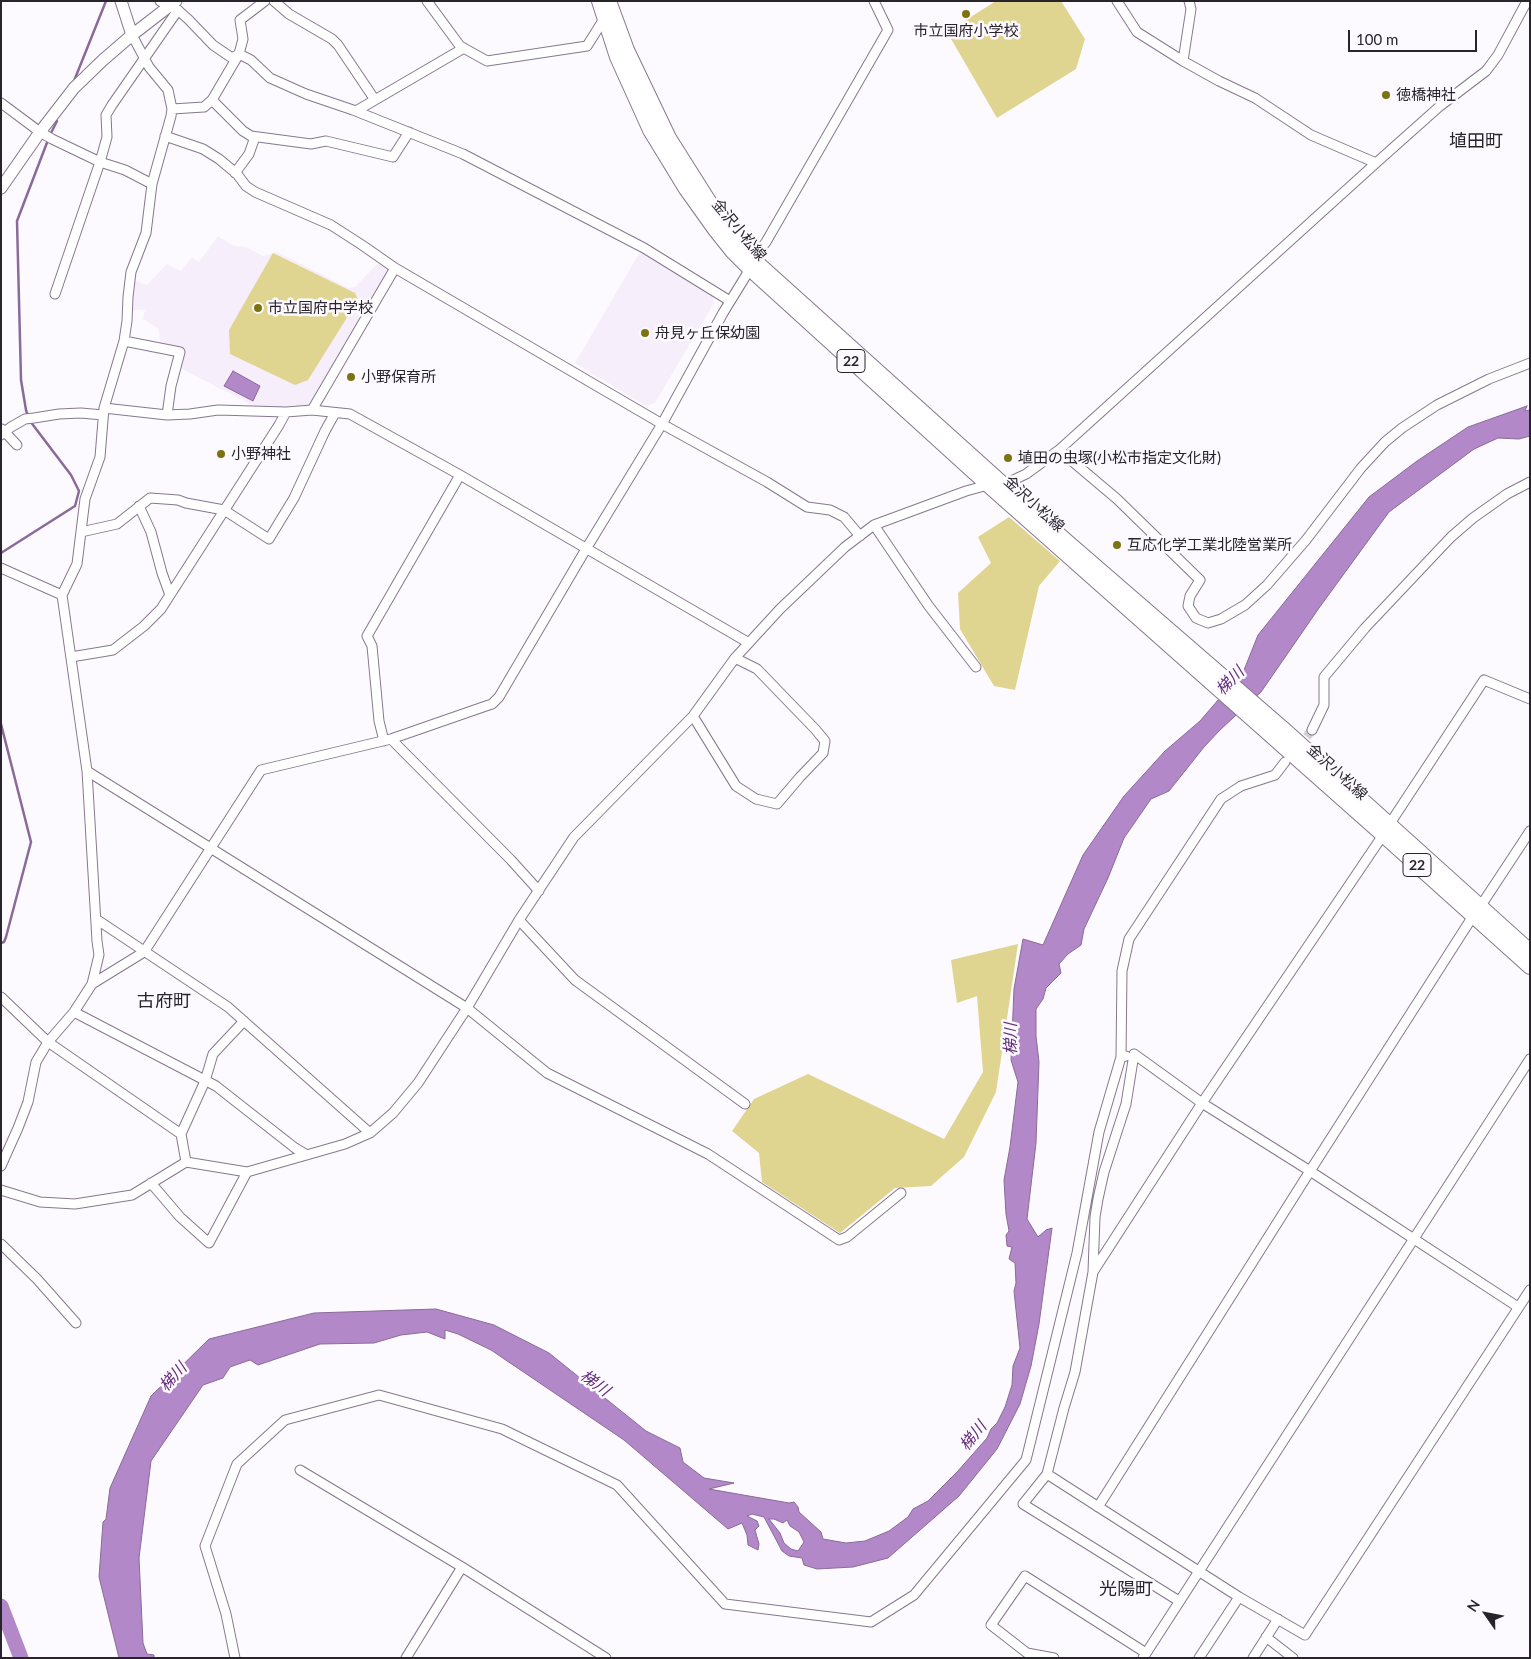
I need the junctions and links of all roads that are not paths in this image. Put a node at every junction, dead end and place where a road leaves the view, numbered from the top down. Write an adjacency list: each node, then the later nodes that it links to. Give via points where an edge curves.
1 (121, 1): 13 (street)
2 (265, 1): 15 (street, via 240,20 243,39)
3 (274, 1): 19 (street, via 338,44)
4 (427, 1): 14 (street)
5 (599, 1): 12 (main road, 金沢小松線 / 22)
6 (609, 1): 32 (main road, 金沢小松線 / 22, via 627,50 669,138)
7 (874, 1): 32 (street, via 888,30)
8 (1117, 1): 17 (street, via 1137,32)
9 (1189, 1): 17 (street, via 1191,9)
10 (1527, 1): 28 (street, via 1486,71 1440,106)
11 (171, 5): 13 (street); 15 (street, via 213,45 232,58); 16 (street)
12 (604, 19): 14 (street, via 587,46 487,61); 32 (main road, 金沢小松線 / 22, via 617,57 650,130 716,231)
13 (132, 35): 16 (street); 24 (street, via 74,88)
14 (464, 48): 19 (street)
15 (239, 54): 18 (street); 22 (street, via 251,60 270,78)
16 (144, 58): 21 (street, via 168,90); 27 (street, via 106,115 107,137)
17 (1183, 61): 28 (street, via 1255,98 1311,135)
18 (212, 100): 21 (street, via 204,107); 26 (street, via 243,131)
19 (375, 100): 22 (street)
20 (1, 103): 24 (street)
21 (172, 109): 25 (street)
22 (356, 111): 23 (street)
23 (409, 132): 26 (street, via 393,157 326,141 311,144); 35 (street, via 463,154 644,248)
24 (46, 136): 27 (street); 31 (street)
25 (164, 136): 29 (street, via 203,149); 30 (street)
26 (256, 137): 29 (street, via 249,154)
27 (100, 162): 30 (street); 34 (street)
28 (1376, 163): 46 (street)
29 (235, 173): 33 (street, via 255,192 331,225)
30 (152, 184): 36 (street, via 146,234 131,272)
31 (1, 188)
32 (751, 264): 35 (street); 49 (main road, 金沢小松線 / 22); 50 (main road, 金沢小松線 / 22)
33 (395, 268): 38 (street); 43 (street)
34 (55, 294)
35 (730, 301): 43 (street)
36 (124, 341): 39 (street); 42 (street, via 180,352)
37 (1530, 363): 46 (street, via 1437,405 1396,433 1361,468 1267,585 1245,605 1208,623 1196,618 1188,606 1200,580 1117,499)
38 (312, 410): 40 (street); 41 (street)
39 (103, 411): 42 (street); 44 (street, via 30,419); 54 (street, via 100,457 85,499)
40 (286, 412): 42 (street, via 218,410); 52 (street)
41 (335, 413): 47 (street, via 350,414); 52 (street, via 294,498 269,539)
42 (167, 415)
43 (662, 424): 55 (street, via 807,507 830,510 844,517); 56 (street)
44 (3, 432): 45 (street)
45 (17, 445)
46 (1059, 450): 49 (street, via 1026,474)
47 (460, 475): 56 (street); 68 (street, via 368,636 372,646 379,721)
48 (1530, 482): 67 (street, via 1507,494 1451,537 1365,628 1324,677 1324,705)
49 (1005, 484): 61 (main road, 金沢小松線 / 22)
50 (988, 485): 53 (street); 61 (main road, 金沢小松線 / 22)
51 (140, 506): 52 (street, via 150,498 178,500); 54 (street, via 117,524); 59 (street)
52 (224, 510): 59 (street)
53 (874, 525): 55 (street); 64 (street)
54 (81, 532): 58 (street, via 77,564)
55 (860, 536): 60 (street, via 780,609)
56 (586, 549): 60 (street); 68 (street, via 492,704)
57 (1, 568): 58 (street)
58 (62, 595): 62 (street)
59 (170, 595): 62 (street, via 144,626 113,650)
60 (749, 643): 63 (street)
61 (1189, 655): 71 (main road, 金沢小松線 / 22)
62 (71, 657): 70 (street)
63 (736, 658): 66 (street); 66 (street, via 757,669 815,728 825,741 823,753 777,804 756,799 736,786)
64 (976, 668)
65 (1530, 699): 71 (street, via 1484,680)
66 (693, 716): 74 (street, via 574,837)
67 (1312, 730)
68 (388, 740): 73 (street, via 261,770); 74 (street, via 511,860)
69 (1285, 762): 88 (street, via 1275,775 1241,786 1222,799 1129,939 1122,971)
70 (88, 771): 73 (street); 76 (street)
71 (1386, 830): 75 (main road, 金沢小松線 / 22); 92 (street)
72 (1530, 831): 75 (street)
73 (211, 848): 79 (street); 83 (street)
74 (538, 891): 77 (street)
75 (1477, 912): 78 (main road, 金沢小松線 / 22); 80 (main road, 金沢小松線 / 22); 98 (street)
76 (96, 919): 79 (street); 81 (street, via 99,956)
77 (519, 920): 83 (street); 91 (street, via 575,980)
78 (1530, 951)
79 (144, 952): 81 (street); 85 (street, via 203,989)
80 (1530, 967)
81 (92, 984): 84 (street)
82 (1, 997): 86 (street)
83 (467, 1008): 93 (street, via 418,1083 393,1113); 102 (street, via 547,1073 708,1154 839,1240)
84 (74, 1012): 86 (street); 90 (street)
85 (244, 1021): 90 (street, via 213,1054); 93 (street)
86 (48, 1042): 94 (street); 97 (street, via 36,1062 28,1102)
87 (1134, 1054): 88 (street); 92 (street); 105 (street, via 1126,1104 1098,1199)
88 (1121, 1057): 120 (street, via 1100,1132 1077,1253 1026,1460 914,1595 870,1622 725,1604 617,1485 502,1429 379,1395 285,1420 237,1464 205,1546 226,1614)
89 (1530, 1059): 103 (street)
90 (205, 1080): 94 (street); 95 (street)
91 (745, 1104)
92 (1202, 1104): 98 (street); 105 (street)
93 (370, 1133): 95 (street)
94 (180, 1134): 96 (street)
95 (307, 1155): 99 (street)
96 (186, 1162): 99 (street); 100 (street)
97 (1, 1166)
98 (1310, 1171): 103 (street); 111 (street)
99 (247, 1172): 100 (street, via 209,1243 180,1217)
100 (151, 1183): 101 (street, via 132,1195 75,1204 40,1202)
101 (1, 1190)
102 (901, 1193)
103 (1413, 1239): 107 (street); 113 (street)
104 (1, 1244): 108 (street)
105 (1093, 1272): 110 (street, via 1076,1372)
106 (1530, 1290): 107 (street)
107 (1518, 1307): 116 (street, via 1306,1636)
108 (76, 1323)
109 (300, 1470): 112 (street)
110 (1047, 1474): 111 (street); 115 (street, via 1023,1504)
111 (1098, 1507): 113 (street)
112 (462, 1567): 121 (street); 122 (street)
113 (1200, 1571): 114 (street); 115 (street)
114 (1239, 1597): 116 (street); 124 (street)
115 (1179, 1601): 119 (street)
116 (1278, 1619): 117 (street)
117 (1266, 1637): 125 (street); 126 (street)
118 (1026, 1655): 119 (street, via 991,1625 1025,1576); 123 (street)
119 (1144, 1655)
120 (234, 1658)
121 (406, 1658)
122 (606, 1658)
123 (1054, 1658)
124 (1199, 1658)
125 (1253, 1658)
126 (1293, 1658)

